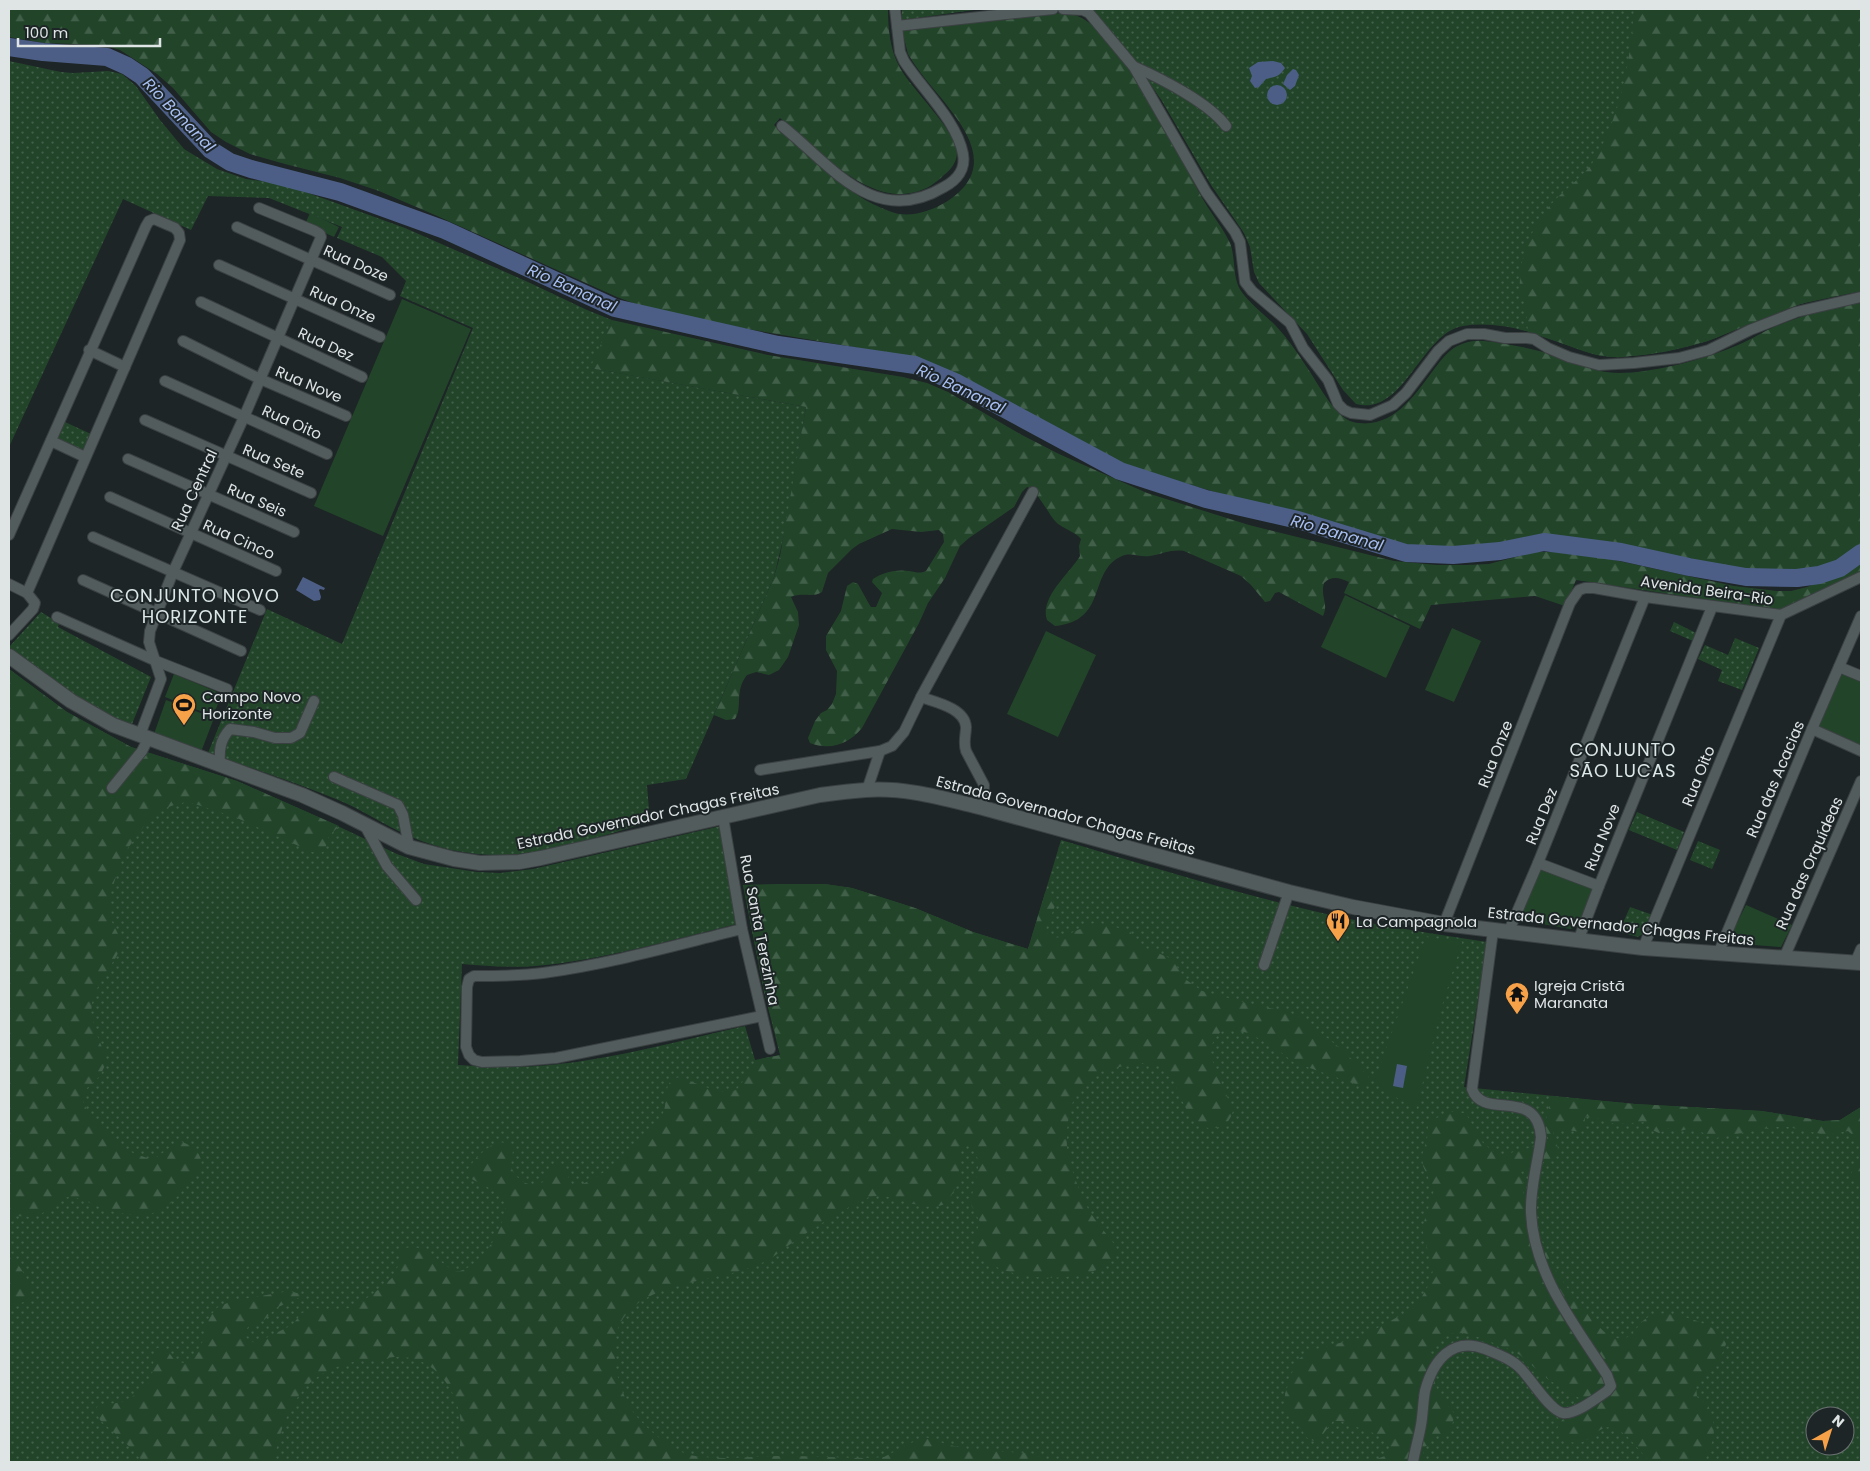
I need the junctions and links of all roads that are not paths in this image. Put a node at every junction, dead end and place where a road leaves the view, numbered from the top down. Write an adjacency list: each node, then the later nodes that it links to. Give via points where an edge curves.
1 (895, 9): 5 (street)
2 (1053, 9): 5 (street)
3 (1064, 9): 4 (street)
4 (1084, 9): 6 (street)
5 (897, 26): 7 (street, via 904,61 953,128 962,147 964,164 952,183 916,200 904,202 878,197 856,188 831,170)
6 (1134, 66): 8 (street, via 1172,85); 14 (street, via 1206,192 1235,232 1241,248 1245,282 1290,323 1344,410 1370,415 1393,405 1438,351 1449,341 1467,334 1534,339 1569,358 1599,365 1634,363 1679,358 1709,350 1796,312)
7 (782, 126)
8 (1226, 126)
9 (259, 208): 11 (street, Rua Central, via 320,234)
10 (237, 226): 11 (street, Rua Doze)
11 (312, 257): 13 (street, Rua Doze); 15 (street, Rua Central)
12 (219, 265): 15 (street, Rua Onze)
13 (390, 295)
14 (1861, 297)
15 (295, 299): 17 (street, Rua Onze); 18 (street, Rua Central)
16 (201, 302): 18 (street, Rua Dez)
17 (380, 337)
18 (278, 338): 22 (street, Rua Dez); 23 (street, Rua Central)
19 (182, 341): 23 (street, Rua Nove)
20 (90, 350): 21 (street); 21 (street, via 148,223 154,219 175,228 180,233 180,240); 28 (street)
21 (125, 366): 30 (street)
22 (362, 377)
23 (260, 379): 25 (street, Rua Nove); 26 (street, Rua Central)
24 (165, 381): 26 (street, Rua Oito)
25 (346, 416)
26 (244, 417): 29 (street, Rua Oito); 31 (street, Rua Central)
27 (145, 420): 31 (street, Rua Sete)
28 (51, 441): 30 (street); 38 (street)
29 (327, 454)
30 (85, 457): 46 (street)
31 (225, 457): 34 (street, Rua Sete); 35 (street, Rua Central)
32 (128, 459): 35 (street, Rua Seis)
33 (1033, 492): 62 (street)
34 (311, 493)
35 (208, 495): 37 (street, Rua Seis); 39 (street, Rua Central)
36 (110, 497): 39 (street, Rua Cinco)
37 (294, 532)
38 (9, 534)
39 (190, 534): 41 (street, Rua Central); 42 (street, Rua Cinco)
40 (93, 537): 41 (street)
41 (173, 572): 50 (street); 51 (street, Rua Central)
42 (276, 572)
43 (1861, 577): 52 (street, Avenida Beira-Rio)
44 (83, 580): 51 (street)
45 (9, 584): 46 (street)
46 (27, 593): 55 (street, via 34,607)
47 (1574, 596): 48 (street, Avenida Beira-Rio, via 1580,590 1594,588); 82 (street, Rua Onze)
48 (1645, 597): 49 (street, Avenida Beira-Rio); 78 (street, Rua Dez)
49 (1712, 607): 52 (street, Avenida Beira-Rio); 79 (street, Rua Nove)
50 (260, 610)
51 (157, 614): 56 (street); 58 (street, Rua Central, via 149,639)
52 (1780, 615): 87 (street, Rua Oito)
53 (1861, 616): 59 (street, Rua das Acacias)
54 (57, 617): 58 (street)
55 (9, 635)
56 (241, 650)
57 (9, 656): 65 (main road, Estrada Governador Chagas Freitas, via 71,701 113,725)
58 (156, 661): 61 (street); 65 (street, Rua Central, via 160,682)
59 (1839, 666): 60 (street); 64 (street, Rua das Acacias)
60 (1861, 676)
61 (227, 689)
62 (921, 697): 66 (street, via 904,732 892,746); 74 (street, via 956,711 964,718 964,745 984,785)
63 (314, 701): 68 (street, via 300,733 291,738 230,729 222,738)
64 (1812, 729): 67 (street); 89 (street, Rua das Acacias)
65 (144, 737): 68 (main road, Estrada Governador Chagas Freitas); 72 (street, Rua Central, via 142,751)
66 (880, 751): 69 (street); 73 (street)
67 (1861, 751)
68 (220, 765): 76 (main road, Estrada Governador Chagas Freitas, via 309,798)
69 (760, 770)
70 (334, 777): 77 (street, via 398,805)
71 (1861, 781): 90 (street, Rua das Orquídeas)
72 (112, 788)
73 (867, 790): 74 (main road, Estrada Governador Chagas Freitas, via 916,792); 75 (main road, Estrada Governador Chagas Freitas, via 820,795)
74 (984, 808): 80 (main road, Estrada Governador Chagas Freitas)
75 (723, 817): 77 (main road, Estrada Governador Chagas Freitas, via 519,862 471,862); 83 (street, Rua Santa Terezinha)
76 (364, 824): 77 (main road, Estrada Governador Chagas Freitas); 81 (street, via 387,866)
77 (409, 847)
78 (1538, 863): 79 (street); 85 (street, Rua Dez)
79 (1598, 886): 86 (street, Rua Nove)
80 (1289, 892): 82 (main road, Estrada Governador Chagas Freitas); 92 (street)
81 (416, 900)
82 (1444, 924): 84 (main road, Estrada Governador Chagas Freitas)
83 (742, 929): 93 (street, Rua Santa Terezinha); 93 (street, via 576,968 474,976 467,987 466,1047 474,1060 482,1062 556,1058)
84 (1493, 931): 85 (main road, Estrada Governador Chagas Freitas); 95 (street, via 1472,1089 1485,1102 1522,1108 1536,1118 1541,1137 1531,1213 1540,1261 1611,1386 1565,1414 1548,1403 1513,1362 1473,1345 1454,1348 1445,1353 1430,1375)
85 (1508, 933): 86 (main road, Estrada Governador Chagas Freitas)
86 (1578, 941): 87 (main road, Estrada Governador Chagas Freitas)
87 (1644, 948): 89 (main road, Estrada Governador Chagas Freitas)
88 (1861, 949): 91 (street)
89 (1718, 954): 90 (main road, Estrada Governador Chagas Freitas)
90 (1784, 958): 91 (main road, Estrada Governador Chagas Freitas)
91 (1858, 963)
92 (1264, 965)
93 (762, 1016): 94 (street, Rua Santa Terezinha)
94 (770, 1049)
95 (1413, 1462)

